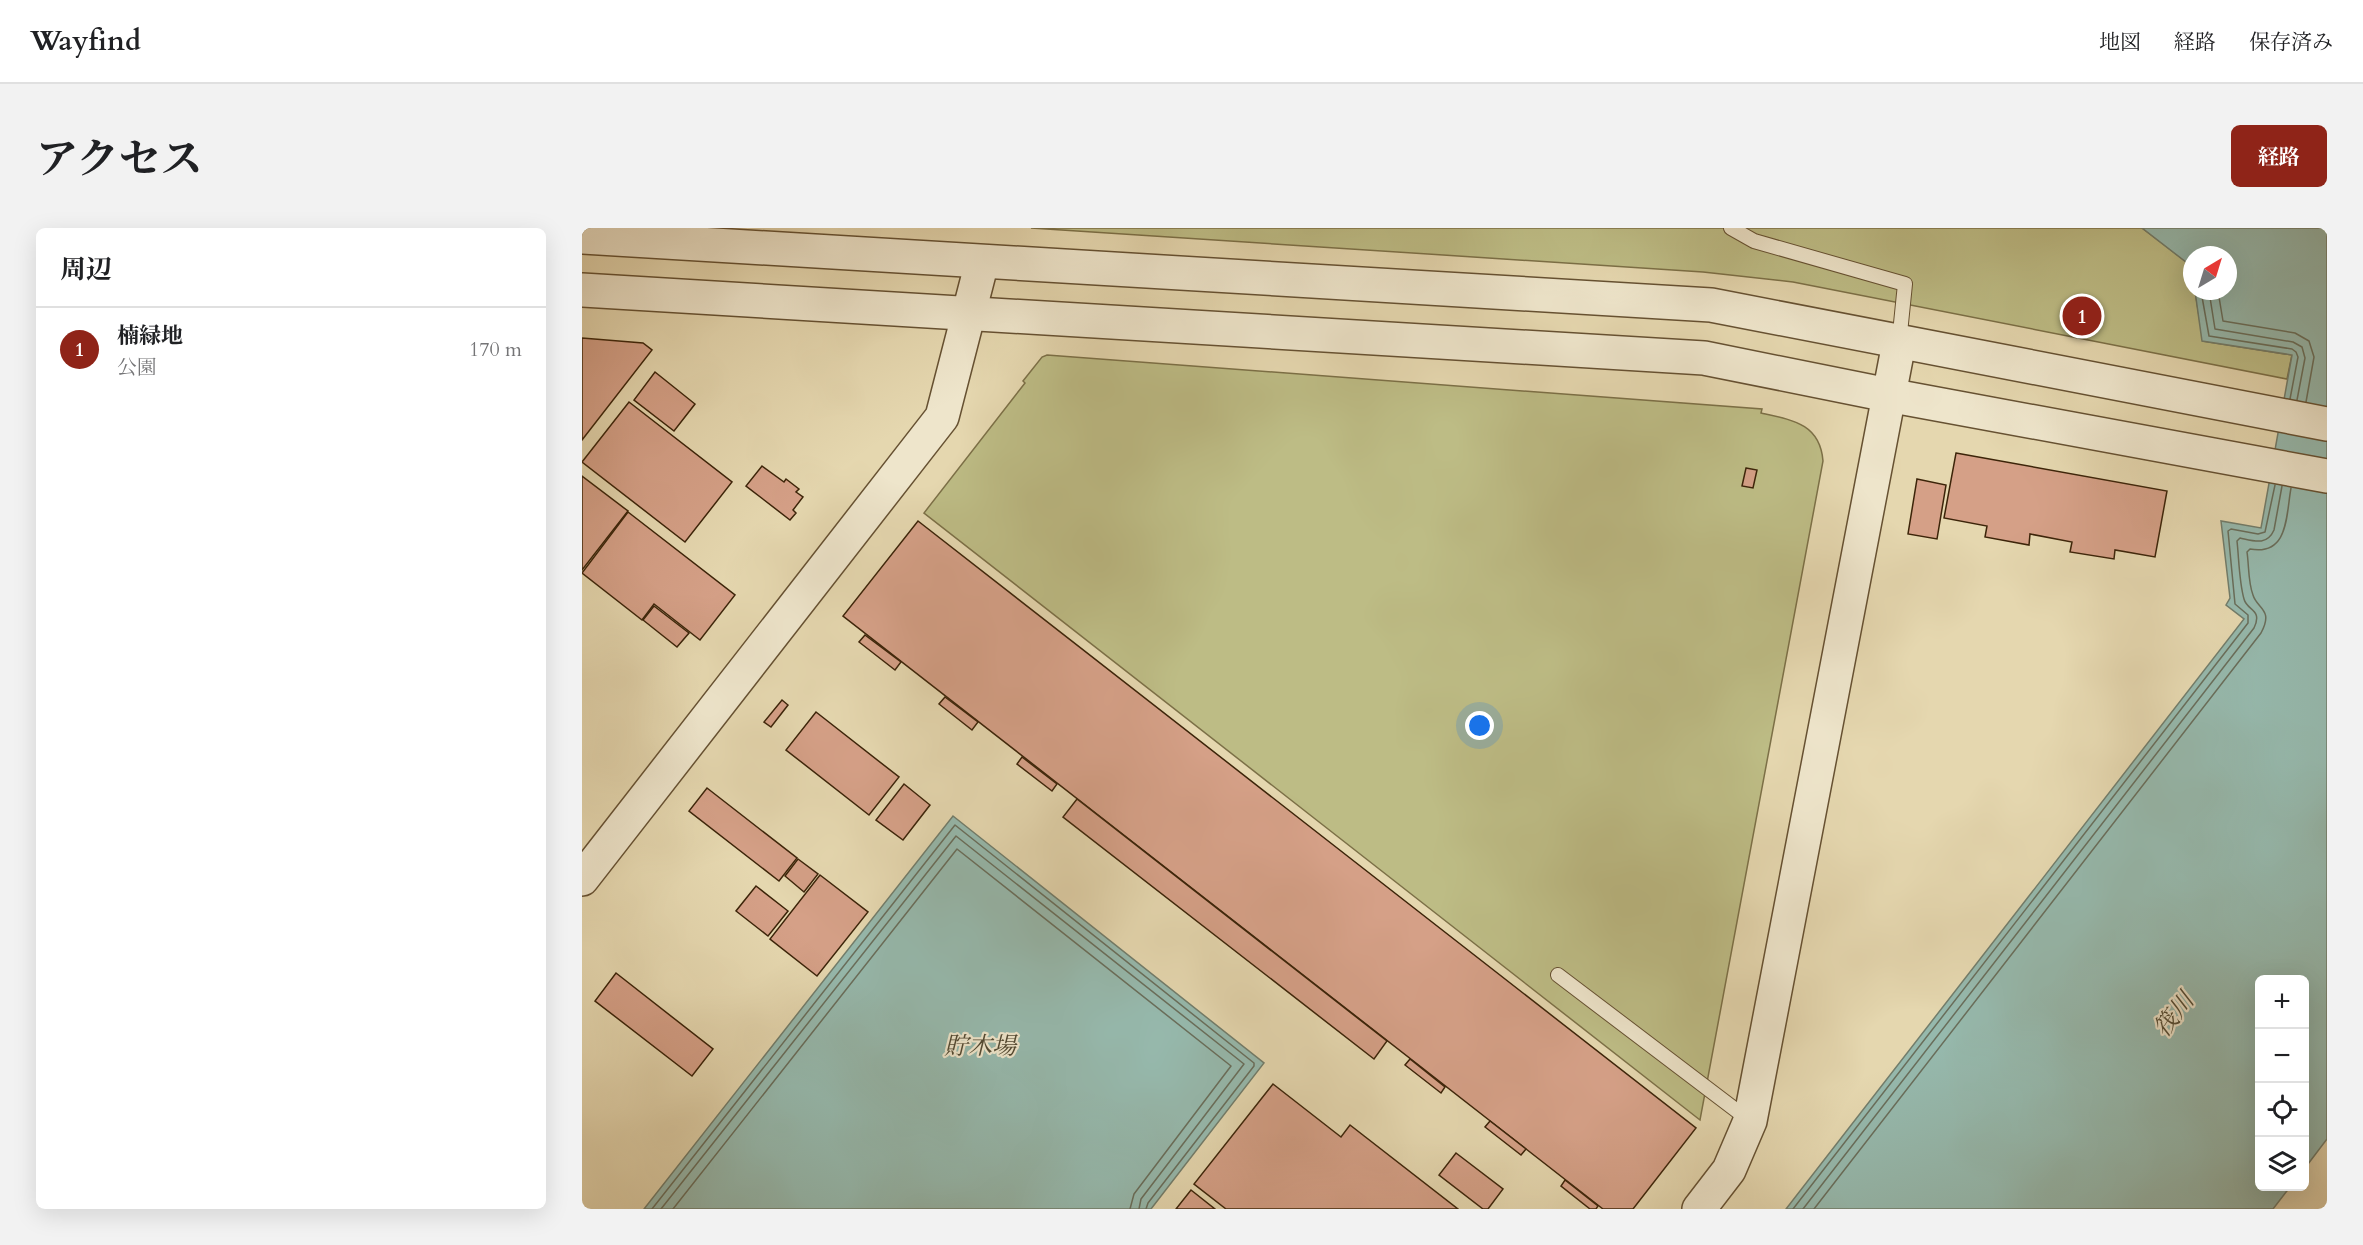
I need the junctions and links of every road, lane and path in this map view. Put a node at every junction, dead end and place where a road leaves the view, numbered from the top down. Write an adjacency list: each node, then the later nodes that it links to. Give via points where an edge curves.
1 (1731, 228): 6 (lane, via 1754,241 1905,284)
2 (582, 237): 3 (street)
3 (982, 262): 5 (street); 6 (street, via 1710,305)
4 (582, 290): 5 (street)
5 (968, 314): 7 (street, via 1704,358); 10 (street, via 942,417)
6 (1899, 342): 7 (street); 8 (street)
7 (1888, 395): 9 (street); 12 (street)
8 (2327, 424)
9 (2327, 476)
10 (582, 879)
11 (1558, 975): 12 (lane)
12 (1750, 1121): 13 (street, via 1729,1170)
13 (1699, 1209)

